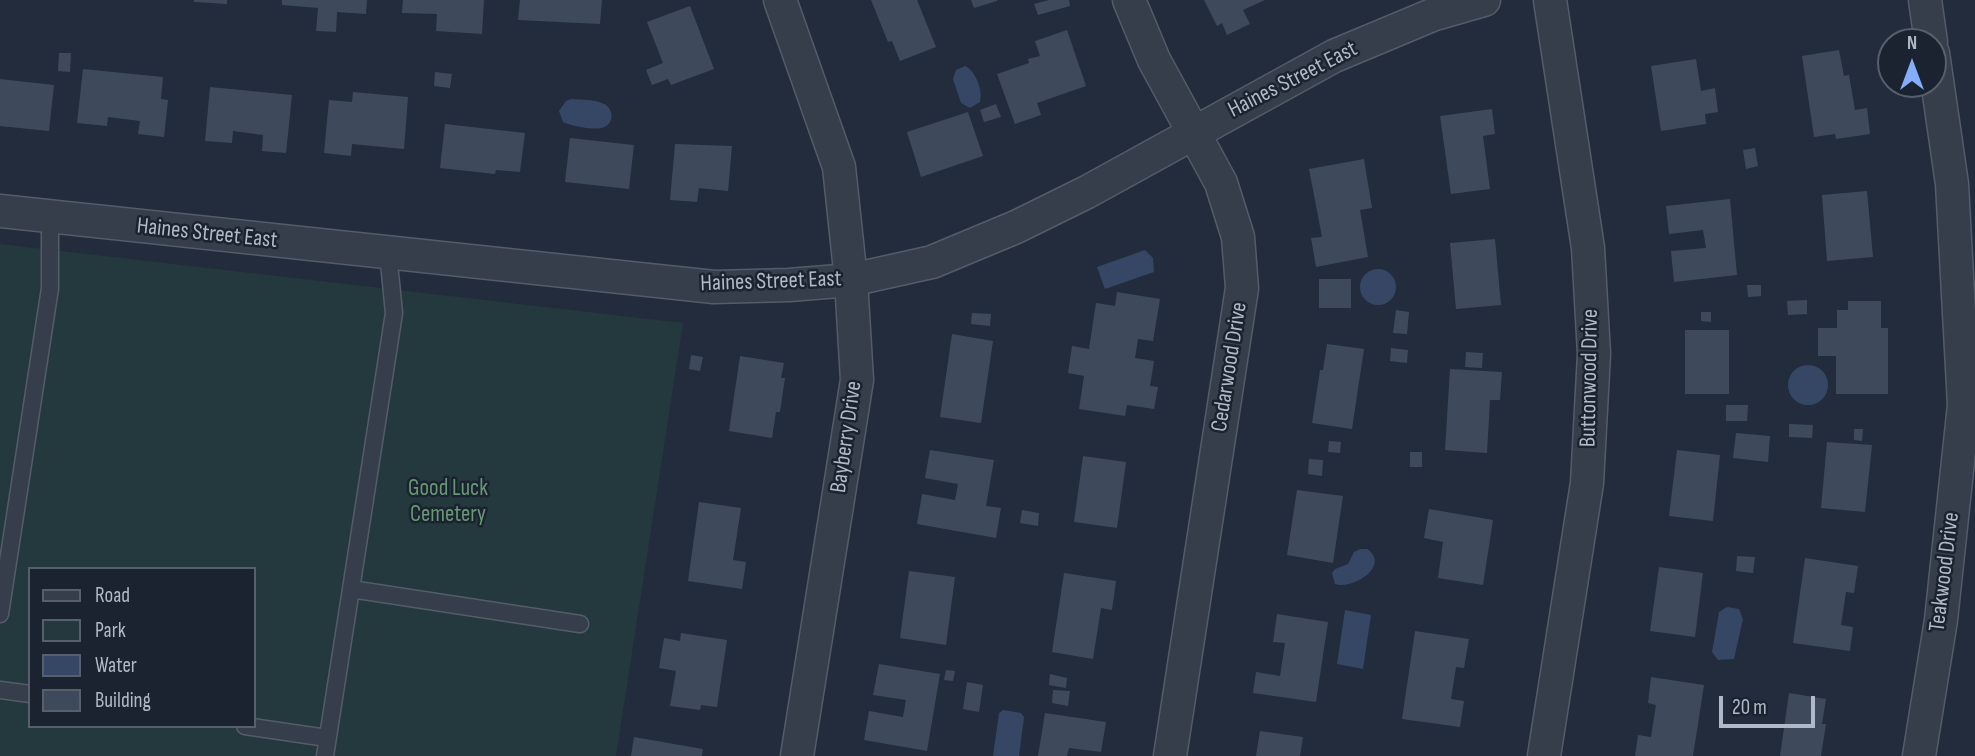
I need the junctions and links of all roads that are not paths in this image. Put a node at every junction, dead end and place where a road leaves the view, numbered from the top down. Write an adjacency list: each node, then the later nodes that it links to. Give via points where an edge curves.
1 (780, 0): 12 (street, Bayberry Drive, via 839,167)
2 (1129, 0): 8 (street, Cedarwood Drive)
3 (1484, 0): 8 (street, Haines Street East, via 1432,15 1334,56)
4 (1550, 0): 23 (street, Buttonwood Drive, via 1588,248 1594,354 1587,483)
5 (1925, 0): 6 (street)
6 (1929, 28)
7 (1940, 98): 24 (street, Teakwood Drive, via 1952,184 1964,405 1941,620)
8 (1192, 132): 12 (street, Haines Street East, via 1016,227 932,261); 22 (street, Cedarwood Drive, via 1221,183 1238,237 1242,288)
9 (0, 211): 10 (street, Haines Street East)
10 (50, 218): 11 (street, Haines Street East); 14 (lane, via 50,288)
11 (388, 253): 12 (street, Haines Street East, via 714,287); 13 (lane, via 394,313)
12 (852, 280): 21 (street, Bayberry Drive, via 857,380)
13 (351, 589): 15 (lane); 19 (lane)
14 (0, 614)
15 (580, 624)
16 (0, 690): 17 (lane)
17 (28, 694)
18 (256, 728): 19 (lane)
19 (327, 738): 20 (lane)
20 (324, 756)
21 (797, 756)
22 (1170, 756)
23 (1544, 756)
24 (1919, 756)

